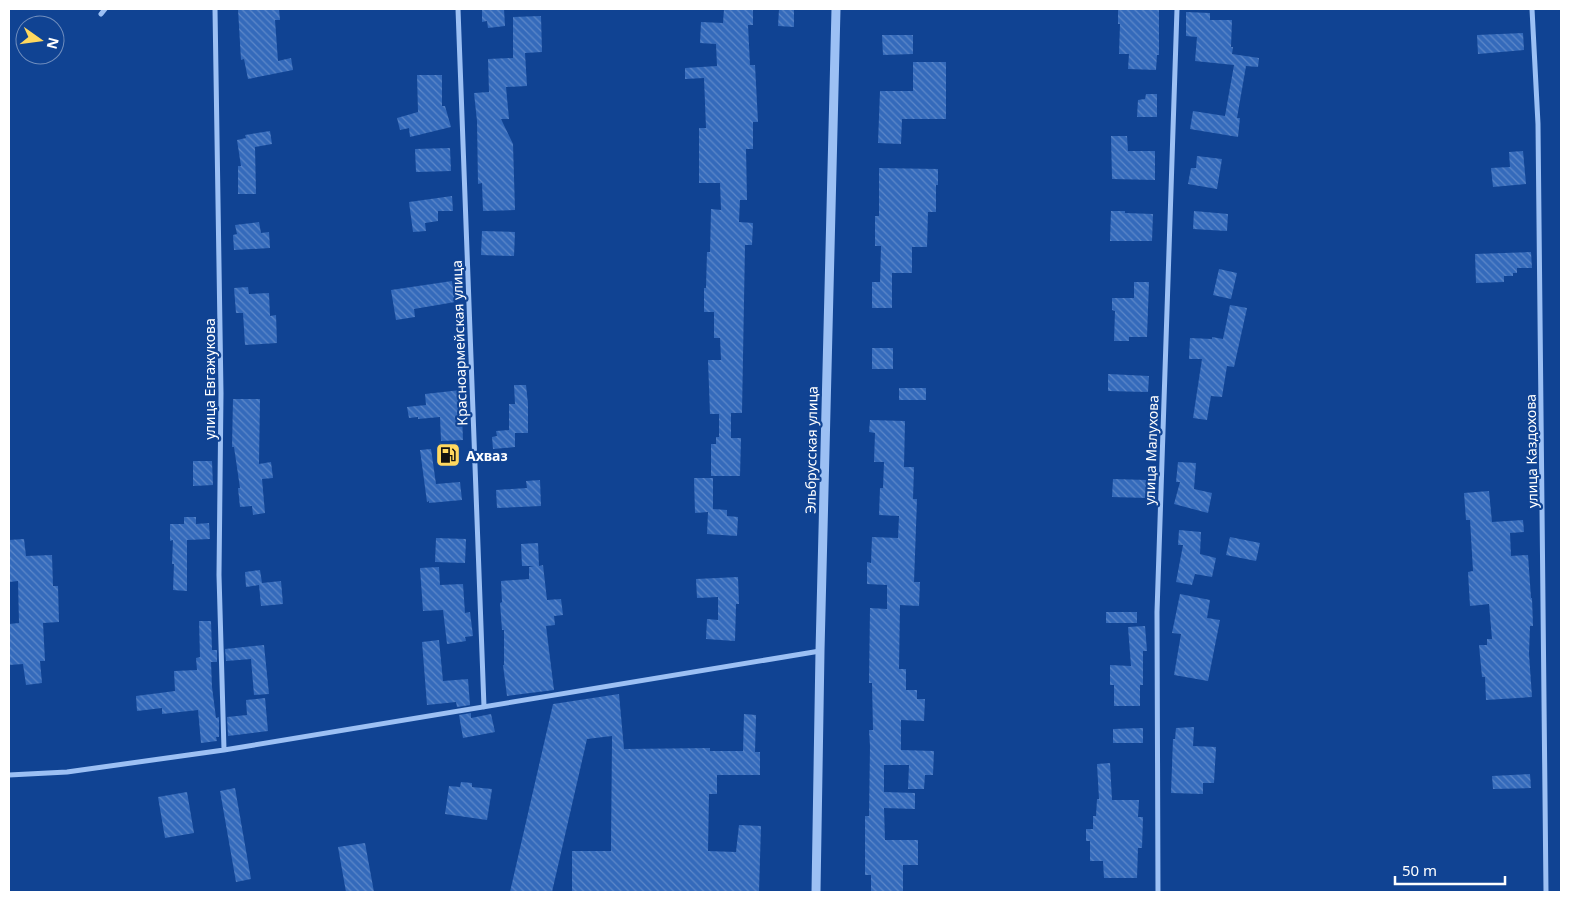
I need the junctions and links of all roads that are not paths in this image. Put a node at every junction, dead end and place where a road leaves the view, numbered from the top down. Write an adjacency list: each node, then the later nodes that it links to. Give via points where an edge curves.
1 (105, 9): 7 (street)
2 (215, 9): 10 (street, улица Евгажукова, via 221,393 219,575)
3 (458, 9): 9 (street, Красноармейская улица)
4 (836, 9): 8 (street, Эльбрусская улица)
5 (1177, 9): 13 (street, улица Малухова, via 1157,612)
6 (1532, 9): 14 (street, улица Каздохова, via 1538,124)
7 (100, 14)
8 (820, 652): 9 (street); 12 (street, Эльбрусская улица)
9 (484, 707): 10 (street)
10 (224, 750): 11 (street, via 67,772)
11 (9, 775)
12 (816, 892)
13 (1158, 892)
14 (1546, 892)

